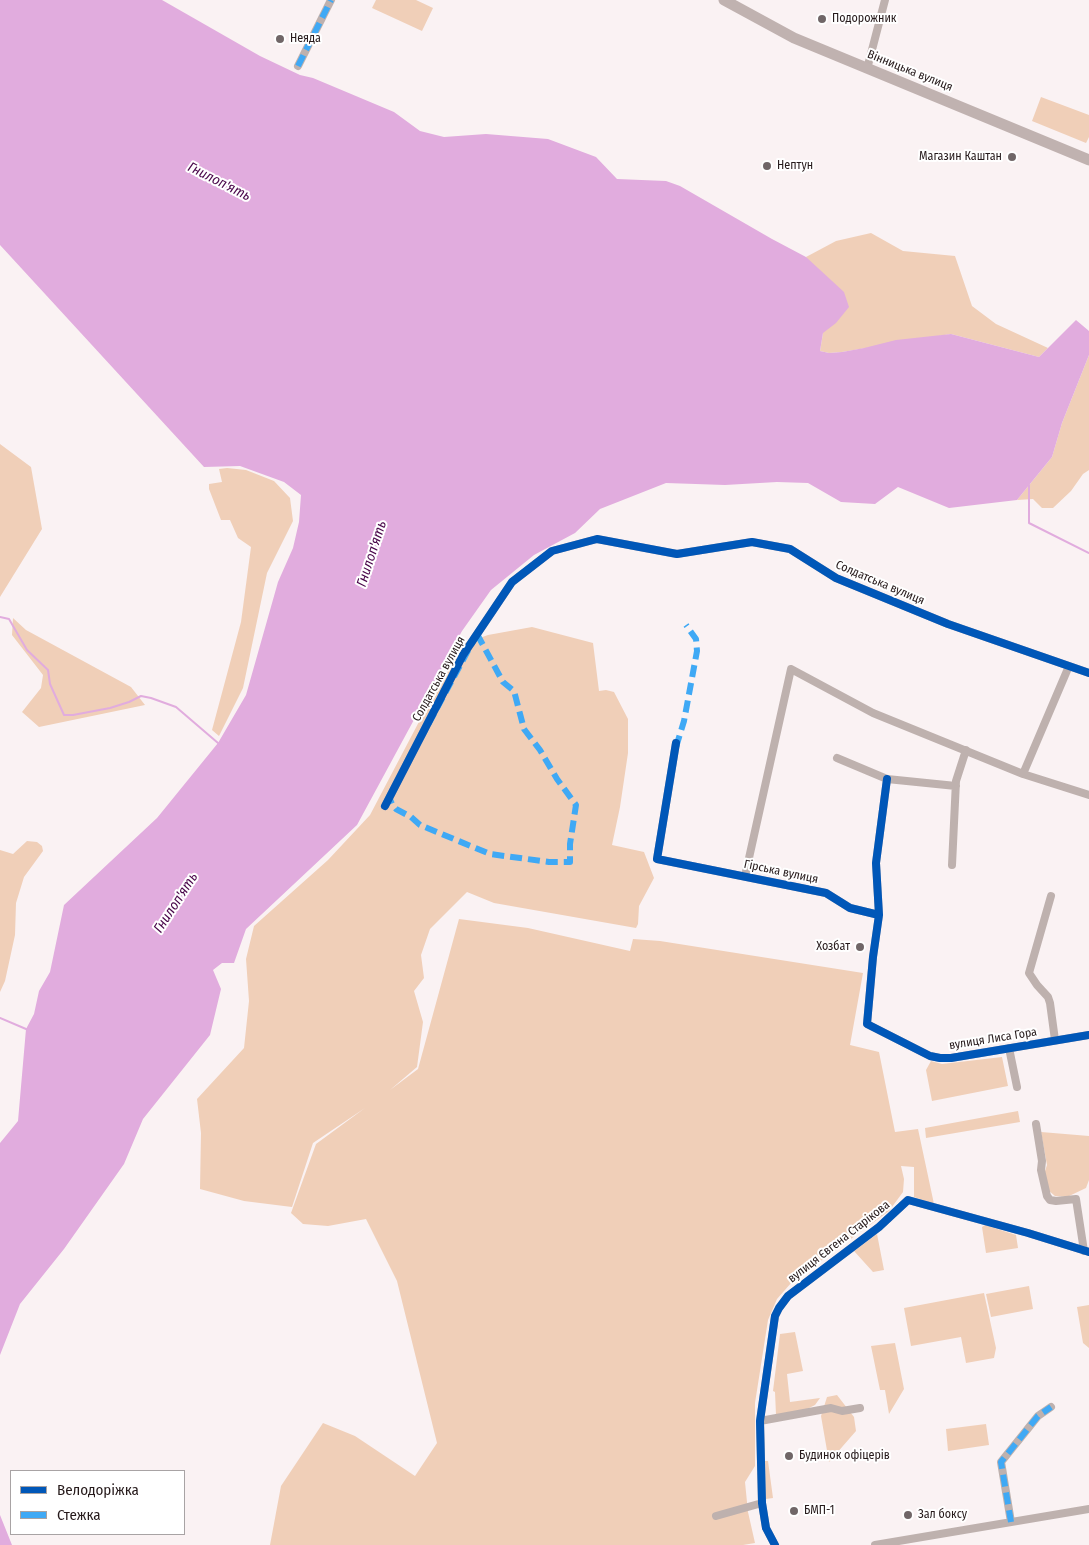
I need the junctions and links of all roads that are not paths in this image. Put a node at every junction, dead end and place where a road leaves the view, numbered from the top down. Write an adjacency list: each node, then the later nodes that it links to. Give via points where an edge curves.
1 (331, 0): 4 (street)
2 (724, 0): 5 (main road, Вінницька вулиця, via 794,38)
3 (885, 0): 5 (street)
4 (298, 66)
5 (867, 69): 6 (main road, Вінницька вулиця)
6 (1089, 160)
7 (1069, 666): 8 (street, Солдатська вулиця); 12 (street); 16 (street, Солдатська вулиця, via 948,624 836,578 790,549 752,542 677,554 597,540 552,551 512,582 463,655)
8 (1089, 673)
9 (676, 743): 18 (street, Гірська вулиця, via 657,859)
10 (966, 750): 12 (street, Гірська вулиця); 14 (street); 18 (street, Гірська вулиця, via 873,713 791,669)
11 (837, 758): 13 (street)
12 (1022, 774): 15 (street, Гірська вулиця)
13 (887, 779): 14 (street); 20 (street, via 876,863)
14 (956, 786): 17 (street)
15 (1089, 795)
16 (385, 806)
17 (952, 865)
18 (745, 876): 20 (street, Гірська вулиця, via 826,894 850,908)
19 (1051, 896): 22 (street, via 1029,973 1048,997)
20 (879, 915): 23 (street, вулиця Лиса Гора, via 867,1024 940,1058)
21 (1089, 1036): 22 (street, вулиця Лиса Гора)
22 (1055, 1040): 23 (street, вулиця Лиса Гора)
23 (1009, 1048): 24 (street)
24 (1017, 1087)
25 (1036, 1124): 26 (street, via 1047,1196 1056,1202 1076,1199)
26 (1086, 1252): 29 (street, вулиця Євгена Старікова, via 1028,1232 908,1200 879,1227 788,1296 779,1308 775,1316)
27 (1051, 1407): 33 (street, via 1038,1416 1001,1462)
28 (860, 1408): 29 (street, via 842,1411 831,1408)
29 (760, 1421): 30 (street, вулиця Євгена Старікова)
30 (762, 1503): 32 (street); 34 (street, вулиця Євгена Старікова, via 766,1528)
31 (1089, 1509): 33 (street)
32 (716, 1516)
33 (1011, 1522): 35 (street)
34 (775, 1545)
35 (875, 1545)

